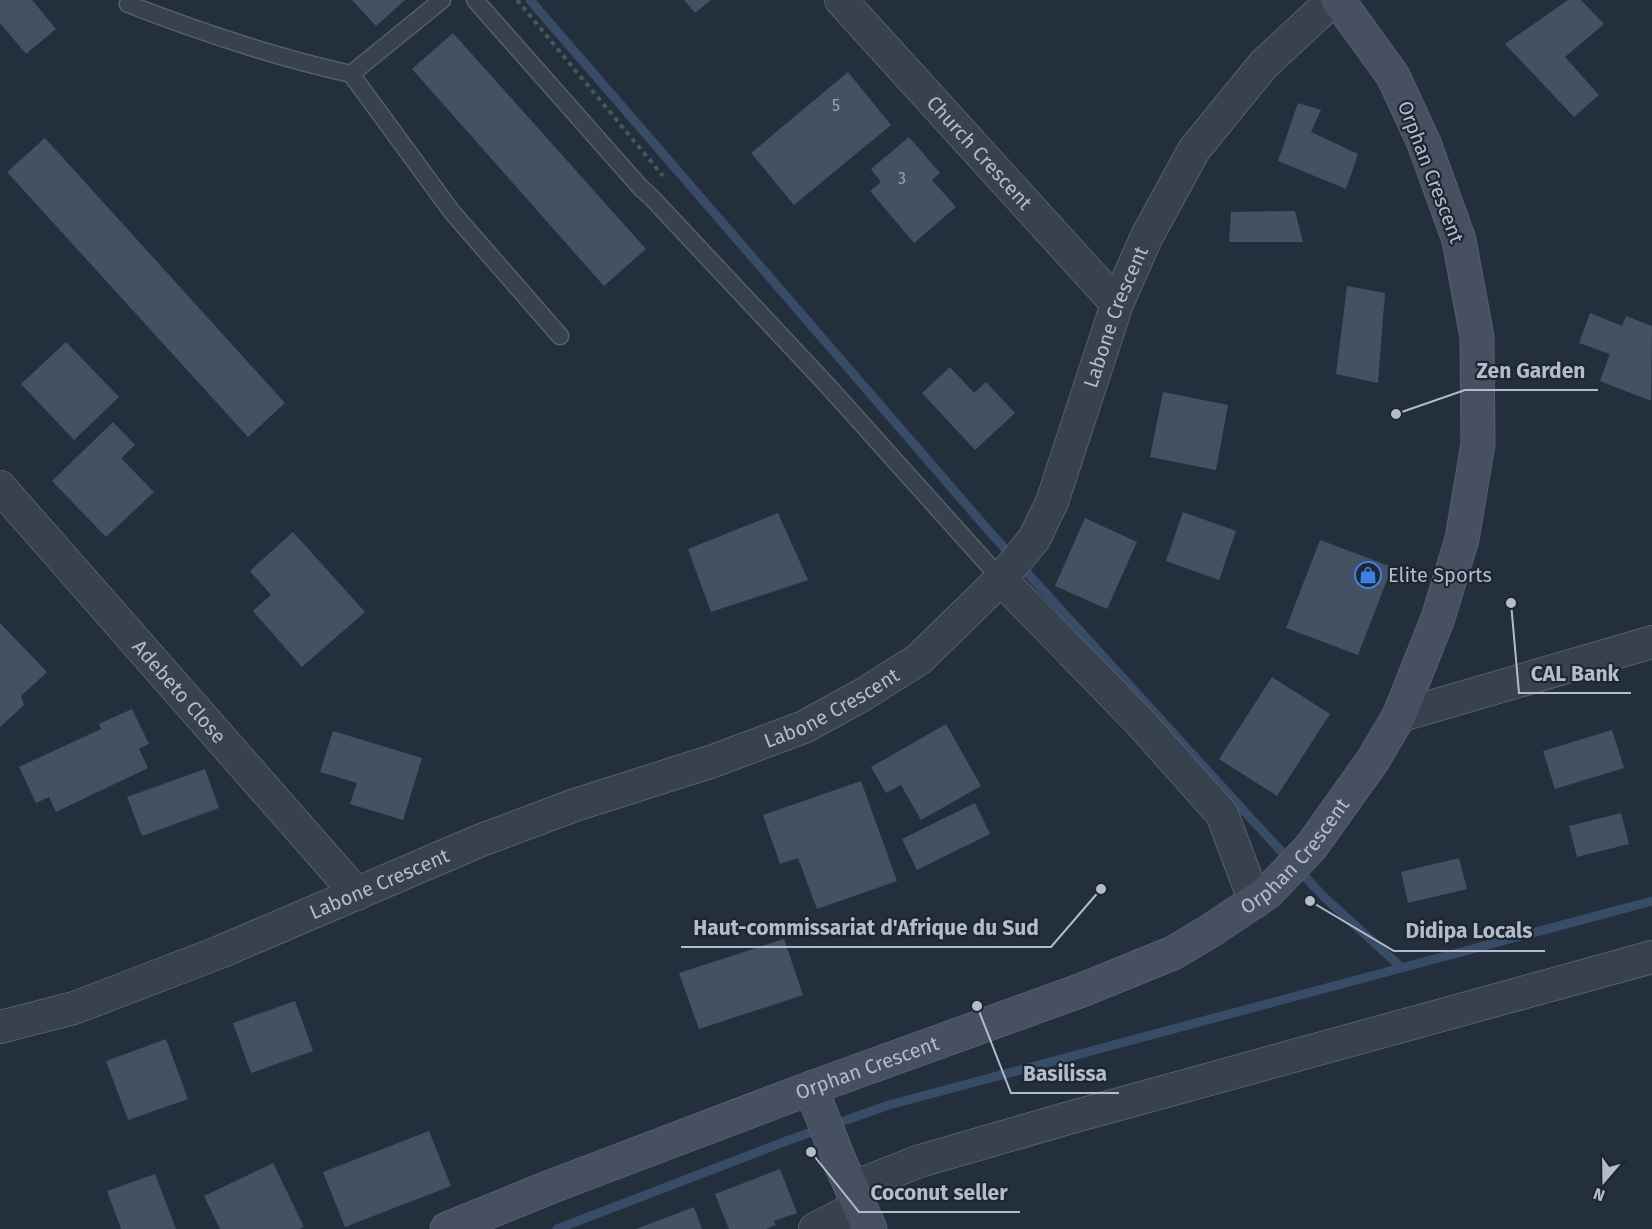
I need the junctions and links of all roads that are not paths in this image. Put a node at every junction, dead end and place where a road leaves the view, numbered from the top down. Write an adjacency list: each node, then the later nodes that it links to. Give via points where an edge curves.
1 (442, 0): 6 (lane)
2 (475, 0): 10 (lane, via 641,188 828,386)
3 (842, 0): 7 (street, Church Crescent)
4 (1335, 0): 7 (street, Labone Crescent, via 1264,64 1194,150 1146,238); 12 (street, Orphan Crescent, via 1393,76 1424,143 1459,240 1477,337 1478,444 1462,539 1438,618)
5 (128, 4): 6 (lane, via 289,58)
6 (351, 74): 8 (lane, via 452,212)
7 (1117, 304): 10 (street, Labone Crescent, via 1052,502 1034,539)
8 (560, 336)
9 (6, 508): 13 (street, Adebeto Close)
10 (1001, 579): 13 (street, Labone Crescent, via 919,659 804,727 480,840); 14 (street, via 1140,722 1222,814)
11 (1652, 642): 12 (street)
12 (1399, 716): 14 (street, Orphan Crescent, via 1311,847)
13 (357, 894): 16 (street, Labone Crescent, via 74,1008)
14 (1262, 897): 17 (street, Orphan Crescent, via 1173,953)
15 (1652, 957): 18 (street, via 920,1161)
16 (0, 1028)
17 (815, 1098): 18 (street); 19 (street, Orphan Crescent, via 540,1191)
18 (855, 1196): 20 (street)
19 (447, 1229)
20 (815, 1229)

